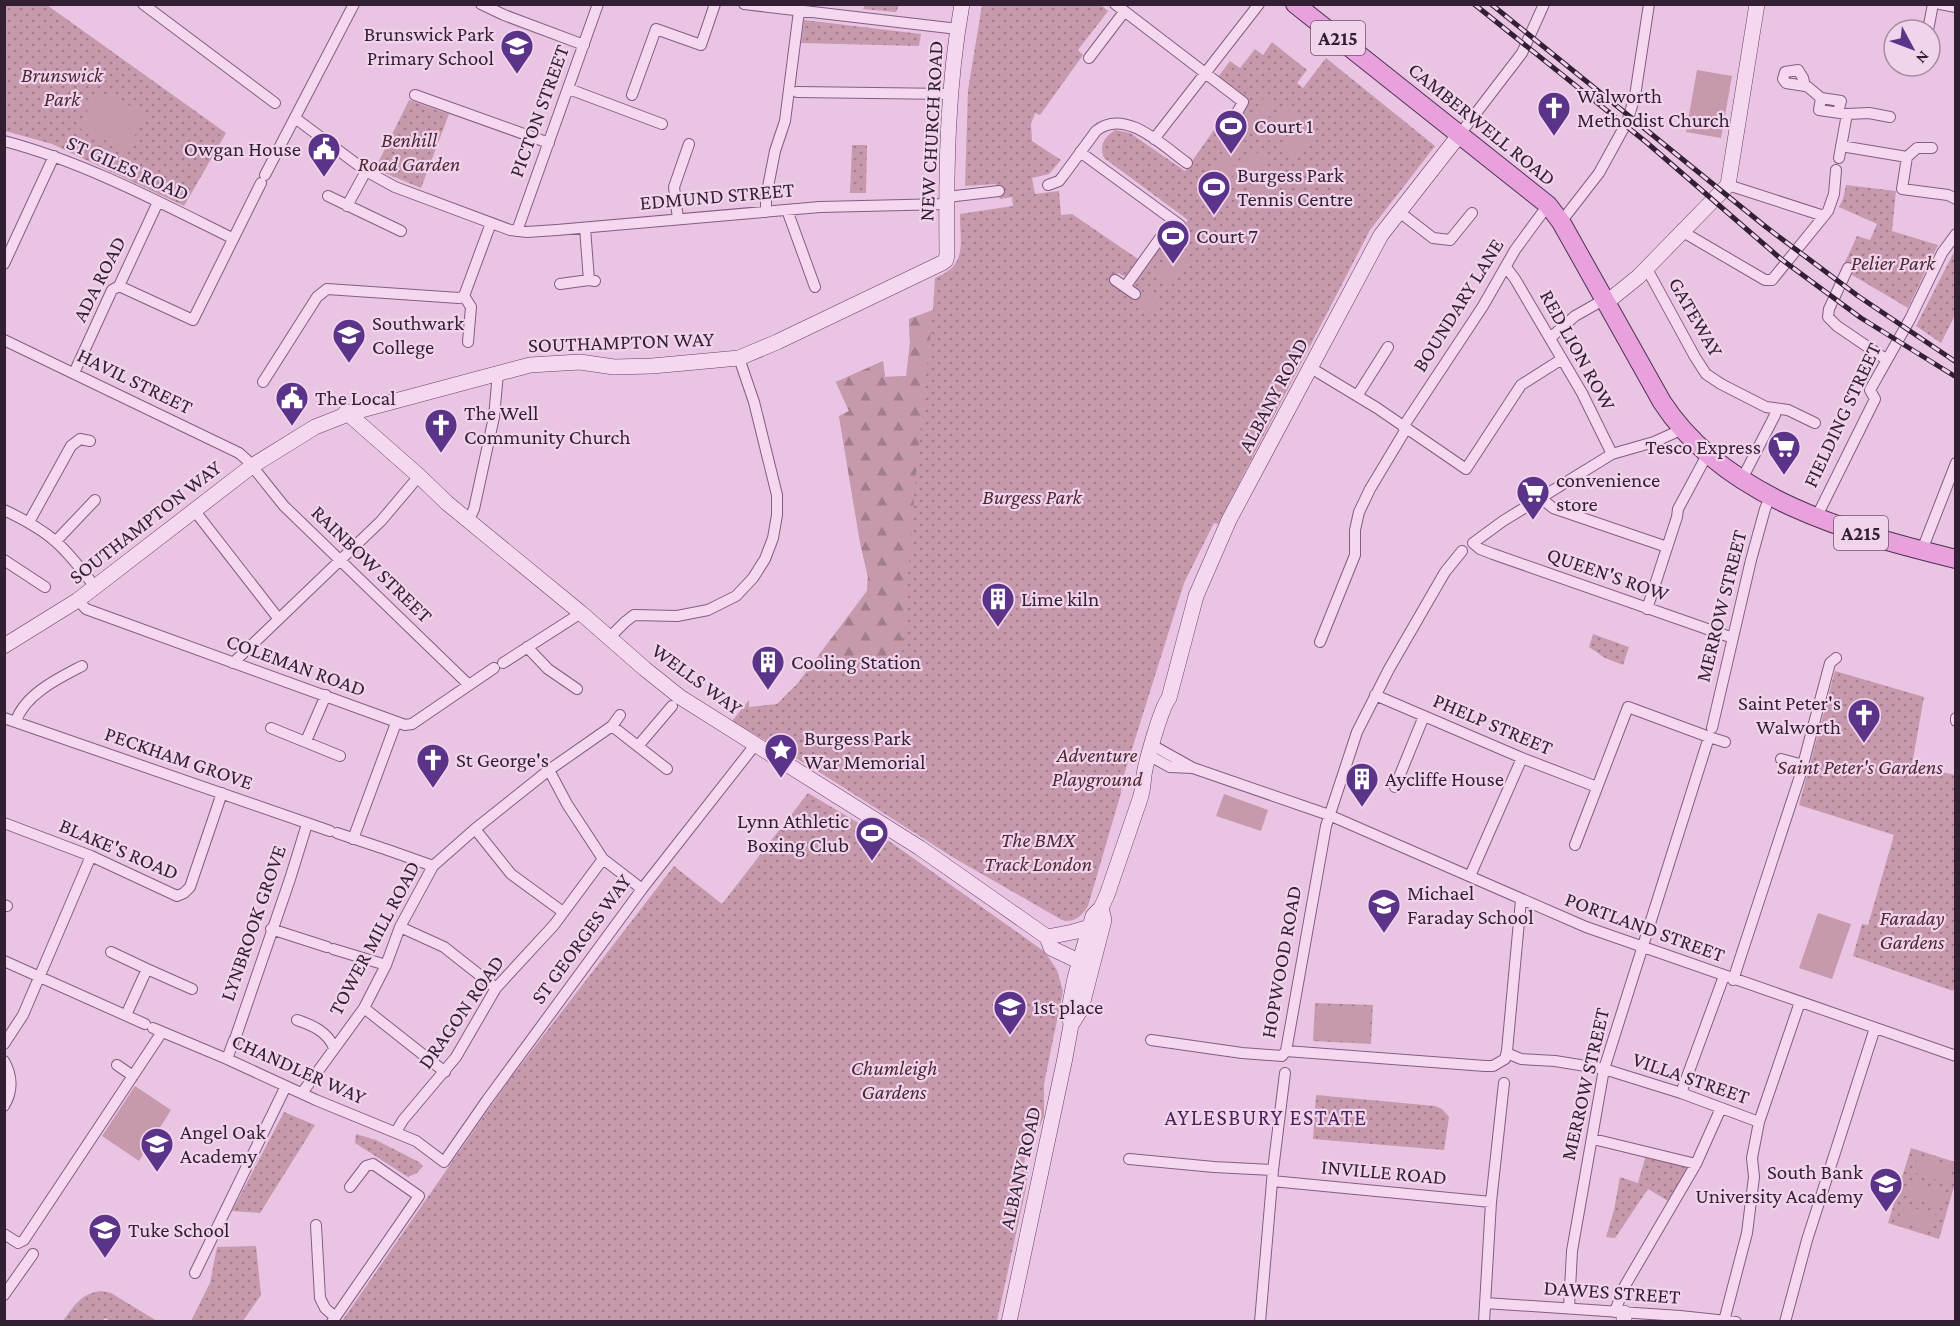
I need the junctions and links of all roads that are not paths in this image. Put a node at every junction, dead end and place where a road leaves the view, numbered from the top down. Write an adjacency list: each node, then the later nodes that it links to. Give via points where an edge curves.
1 (143, 4): 28 (street)
2 (354, 4): 32 (street)
3 (481, 4): 19 (street)
4 (598, 4): 19 (street, PICTON STREET)
5 (715, 4): 27 (street, via 701,45 656,29)
6 (744, 4): 16 (street)
7 (962, 4): 18 (main road, NEW CHURCH ROAD)
8 (1115, 4): 17 (street)
9 (1259, 4): 21 (street)
10 (1295, 4): 34 (main road, CAMBERWELL ROAD / A215)
11 (1544, 4): 34 (street, via 1522,53)
12 (1649, 4): 63 (street, via 1628,122 1599,173)
13 (1757, 4): 49 (main road)
14 (1940, 4): 15 (street)
15 (1956, 7)
16 (799, 11): 18 (street); 59 (street, via 785,121 775,151)
17 (1124, 12): 20 (street); 21 (street)
18 (958, 29): 25 (main road, NEW CHURCH ROAD)
19 (584, 45): 23 (street, PICTON STREET)
20 (1089, 58)
21 (1205, 74): 29 (street, via 1244,102); 35 (street)
22 (1805, 87): 30 (street, via 1821,98 1819,110)
23 (569, 89): 33 (street); 37 (street, PICTON STREET)
24 (797, 92): 25 (street)
25 (950, 94): 53 (main road, NEW CHURCH ROAD)
26 (416, 95): 37 (street)
27 (632, 95)
28 (275, 103)
29 (1238, 111)
30 (1842, 113): 31 (street); 39 (street)
31 (1890, 117)
32 (295, 118): 46 (street, EDMUND STREET); 70 (street)
33 (662, 124)
34 (1460, 134): 55 (main road, CAMBERWELL ROAD / A215); 58 (main road, ALBANY ROAD)
35 (1154, 139): 41 (street, via 1133,127 1113,123 1096,131); 45 (street)
36 (4, 141): 42 (street, ST GILES ROAD)
37 (549, 143): 67 (street, PICTON STREET)
38 (689, 144): 62 (street, via 674,187)
39 (1841, 146): 43 (street); 44 (street)
40 (1932, 148): 43 (street, via 1917,148)
41 (1080, 152): 48 (street, via 1059,181); 80 (street, via 1176,222)
42 (54, 156): 54 (street, ST GILES ROAD); 71 (street)
43 (1907, 157): 52 (street, via 1902,189)
44 (1839, 158)
45 (1186, 163)
46 (366, 171): 56 (street); 64 (street, EDMUND STREET, via 395,187)
47 (1836, 171): 61 (street, via 1832,203)
48 (1048, 185)
49 (1728, 185): 61 (street); 68 (main road)
50 (999, 191): 53 (street, EDMUND STREET)
51 (327, 196): 56 (street)
52 (1956, 199)
53 (947, 200): 57 (street, EDMUND STREET); 72 (main road, NEW CHURCH ROAD)
54 (158, 202): 70 (street, ST GILES ROAD); 78 (street, ADA ROAD)
55 (1548, 205): 63 (main road, CAMBERWELL ROAD / A215); 73 (street, BOUNDARY LANE)
56 (347, 206): 66 (street)
57 (787, 210): 59 (street, EDMUND STREET); 79 (street)
58 (1398, 211): 60 (street, via 1433,238 1450,240); 91 (main road, ALBANY ROAD)
59 (766, 212): 62 (street, EDMUND STREET)
60 (1472, 213)
61 (1824, 216): 68 (street, via 1776,276 1768,280)
62 (678, 219): 65 (street, EDMUND STREET)
63 (1561, 222): 83 (main road, CAMBERWELL ROAD / A215)
64 (491, 223): 67 (street, EDMUND STREET); 82 (street)
65 (585, 228): 67 (street, EDMUND STREET); 77 (street, via 592,281)
66 (401, 231)
67 (517, 231)
68 (1683, 232): 75 (main road)
69 (1956, 234): 90 (street, FIELDING STREET, via 1942,253)
70 (232, 238): 78 (street, via 193,320)
71 (6, 258)
72 (946, 260): 88 (main road, SOUTHAMPTON WAY)
73 (1506, 267): 84 (street, RED LION ROW); 99 (street, BOUNDARY LANE)
74 (1848, 268): 90 (street, via 1828,318)
75 (1647, 269): 83 (main road); 98 (street, GATEWAY, via 1706,374 1766,407 1788,410)
76 (1115, 280): 80 (street)
77 (560, 284)
78 (119, 286): 93 (street, ADA ROAD, via 112,290)
79 (815, 286)
80 (1125, 287): 81 (street)
81 (1135, 294)
82 (464, 296): 86 (street, via 471,307); 94 (street, via 327,289 317,297)
83 (1606, 300): 84 (street, via 1575,316); 100 (main road, CAMBERWELL ROAD / A215, via 1662,402)
84 (1550, 338): 89 (street, RED LION ROW)
85 (4, 340): 93 (street, HAVIL STREET)
86 (468, 342)
87 (1389, 347): 95 (street)
88 (739, 358): 92 (main road, SOUTHAMPTON WAY, via 624,367 553,362); 129 (street, via 777,495 773,538 765,559 736,596 708,610 677,616 634,615)
89 (1562, 359): 99 (street, via 1521,385 1466,469); 103 (street, RED LION ROW)
90 (1887, 360): 113 (street, FIELDING STREET, via 1870,390 1875,399)
91 (1311, 368): 95 (street); 154 (main road, ALBANY ROAD, via 1205,571 1169,698 1172,703)
92 (498, 373): 96 (main road, SOUTHAMPTON WAY); 114 (street, via 494,417)
93 (74, 374): 104 (street, HAVIL STREET, via 238,453)
94 (263, 382)
95 (1357, 396): 99 (street)
96 (350, 415): 104 (main road, SOUTHAMPTON WAY, via 315,427); 106 (main road, WELLS WAY)
97 (1775, 415): 107 (street)
98 (1815, 423)
99 (1404, 428): 131 (street, BOUNDARY LANE, via 1359,512 1355,555)
100 (1683, 429): 102 (main road, A215); 103 (street)
101 (90, 441): 115 (street, via 80,440 71,446)
102 (1708, 453): 107 (main road, A215); 117 (street, via 1681,502)
103 (1612, 454): 109 (street)
104 (249, 463): 112 (main road, SOUTHAMPTON WAY); 120 (street, RAINBOW STREET, via 284,506)
105 (1956, 463): 118 (street)
106 (419, 476): 114 (main road, WELLS WAY); 120 (street, via 381,521)
107 (1744, 480): 108 (main road, A215)
108 (1771, 495): 113 (main road, A215); 130 (street, MERROW STREET, via 1750,560)
109 (1541, 498): 117 (street, via 1553,508); 126 (street, QUEEN'S ROW, via 1473,543 1493,554)
110 (95, 500): 116 (street)
111 (4, 510): 115 (street)
112 (194, 510): 124 (main road, SOUTHAMPTON WAY); 128 (street)
113 (1816, 518): 118 (main road, A215)
114 (468, 521): 127 (main road, WELLS WAY)
115 (29, 522): 116 (street)
116 (57, 540): 124 (street)
117 (1667, 547): 126 (street)
118 (1922, 550): 121 (main road, A215)
119 (1462, 551): 140 (street, HOPWOOD ROAD, via 1445,572)
120 (341, 559): 128 (street); 137 (street, RAINBOW STREET)
121 (1956, 559)
122 (4, 560): 123 (street)
123 (45, 587)
124 (95, 587): 125 (main road, SOUTHAMPTON WAY)
125 (78, 600): 132 (main road, SOUTHAMPTON WAY); 135 (street, COLEMAN ROAD, via 86,609)
126 (1647, 609): 130 (street, QUEEN'S ROW)
127 (581, 613): 129 (main road, WELLS WAY); 133 (street)
128 (278, 618): 135 (street)
129 (609, 638): 152 (main road, WELLS WAY, via 680,697)
130 (1733, 638): 149 (street, MERROW STREET)
131 (1320, 642)
132 (4, 646)
133 (527, 647): 137 (street); 138 (street, via 548,669)
134 (1836, 658): 158 (street, via 1830,663)
135 (233, 663): 139 (street, COLEMAN ROAD)
136 (82, 666): 145 (street, via 49,684)
137 (469, 685): 146 (street, via 412,724)
138 (577, 689)
139 (326, 695): 146 (street, COLEMAN ROAD); 150 (street)
140 (1375, 695): 143 (street, PHELP STREET); 164 (street, HOPWOOD ROAD, via 1357,732)
141 (672, 706): 153 (street)
142 (620, 715): 147 (street, TOWER MILL ROAD)
143 (1424, 716): 156 (street, PHELP STREET); 161 (street)
144 (4, 718): 145 (street, PECKHAM GROVE)
145 (16, 721): 163 (street, PECKHAM GROVE)
146 (396, 723): 168 (street)
147 (612, 726): 153 (street); 160 (street, TOWER MILL ROAD)
148 (271, 728): 150 (street)
149 (1710, 733): 151 (street); 162 (street, via 1628,707); 182 (street, MERROW STREET)
150 (306, 741): 155 (street)
151 (1725, 742)
152 (755, 745): 174 (street, ST GEORGES WAY); 181 (main road, WELLS WAY)
153 (638, 746): 159 (street)
154 (1155, 752): 164 (street, PORTLAND STREET); 176 (main road, ALBANY ROAD, via 1143,777 1144,786)
155 (340, 756)
156 (1522, 758): 162 (street, PHELP STREET); 173 (street)
157 (1781, 759): 158 (street)
158 (1803, 765): 190 (street)
159 (667, 769)
160 (549, 770): 167 (street, TOWER MILL ROAD); 171 (street)
161 (1395, 787)
162 (1597, 787): 169 (street)
163 (222, 793): 166 (street, PECKHAM GROVE); 170 (street, BLAKE'S ROAD, via 190,887 184,893 177,896)
164 (1329, 815): 173 (street, PORTLAND STREET); 202 (street, HOPWOOD ROAD)
165 (4, 823): 170 (street, BLAKE'S ROAD)
166 (308, 824): 168 (street, PECKHAM GROVE); 180 (street, LYNBROOK GROVE)
167 (475, 829): 172 (street, TOWER MILL ROAD); 177 (street, via 511,874)
168 (353, 839): 172 (street, PECKHAM GROVE)
169 (1575, 845)
170 (91, 856): 189 (street)
171 (603, 859): 174 (street); 177 (street, DRAGON ROAD)
172 (433, 866): 178 (street, TOWER MILL ROAD)
173 (1470, 876): 175 (street, PORTLAND STREET)
174 (642, 889): 221 (street, ST GEORGES WAY)
175 (1521, 900): 182 (street, PORTLAND STREET); 203 (street)
176 (1101, 908): 179 (main road, ALBANY ROAD); 183 (main road, ALBANY ROAD, via 1104,920)
177 (563, 912): 191 (street, DRAGON ROAD)
178 (400, 927): 186 (street, TOWER MILL ROAD); 191 (street, via 444,947)
179 (1090, 927): 181 (main road); 183 (main road, ALBANY ROAD)
180 (271, 929): 186 (street); 205 (street, LYNBROOK GROVE)
181 (1053, 936): 183 (main road, WELLS WAY); 187 (main road, WELLS WAY, via 1051,948)
182 (1641, 948): 190 (street, PORTLAND STREET); 208 (street, MERROW STREET)
183 (1090, 949): 187 (main road, ALBANY ROAD)
184 (111, 952): 188 (street)
185 (4, 961): 189 (street, CHANDLER WAY)
186 (386, 965): 194 (street, TOWER MILL ROAD)
187 (1085, 965): 238 (main road, ALBANY ROAD, via 1081,1009 1071,1024)
188 (147, 969): 192 (street); 195 (street)
189 (40, 978): 195 (street, CHANDLER WAY); 200 (street, via 21,1021)
190 (1728, 978): 193 (street, PORTLAND STREET); 215 (street)
191 (496, 988): 209 (street, DRAGON ROAD)
192 (192, 989)
193 (1800, 1002): 198 (street, PORTLAND STREET); 218 (street)
194 (364, 1008): 201 (street, TOWER MILL ROAD); 209 (street)
195 (126, 1015): 197 (street, CHANDLER WAY)
196 (297, 1020): 201 (street, TOWER MILL ROAD, via 311,1024 331,1038)
197 (153, 1028): 205 (street, CHANDLER WAY); 211 (street)
198 (1875, 1028): 204 (street, PORTLAND STREET); 242 (street)
199 (1151, 1040): 202 (street, HOPWOOD ROAD, via 1262,1055 1282,1056)
200 (4, 1044)
201 (334, 1048): 214 (street, TOWER MILL ROAD)
202 (1286, 1051): 203 (street, via 1485,1066 1498,1064)
203 (1507, 1051): 208 (street, VILLA STREET, via 1521,1059)
204 (1956, 1056)
205 (227, 1059): 213 (street, CHANDLER WAY)
206 (4, 1061): 216 (street, via 12,1086)
207 (117, 1065): 211 (street)
208 (1604, 1069): 215 (street, VILLA STREET); 220 (street, MERROW STREET)
209 (445, 1072): 219 (street, DRAGON ROAD)
210 (1285, 1073): 224 (street)
211 (133, 1076): 229 (street, via 24,1240 18,1243)
212 (1504, 1083): 227 (street)
213 (286, 1086): 214 (street, CHANDLER WAY); 231 (street)
214 (302, 1093): 219 (street, CHANDLER WAY)
215 (1681, 1093): 217 (street, VILLA STREET)
216 (4, 1106)
217 (1721, 1108): 218 (street, VILLA STREET); 223 (street)
218 (1759, 1122): 237 (street, via 1752,1158 1754,1177 1747,1233)
219 (396, 1132): 221 (street, CHANDLER WAY, via 428,1148 434,1147)
220 (1593, 1139): 223 (street); 234 (street, MERROW STREET, via 1572,1251)
221 (447, 1159)
222 (1130, 1159): 224 (street)
223 (1696, 1164): 235 (street, via 1623,1289)
224 (1273, 1170): 225 (street)
225 (1272, 1181): 227 (street, INVILLE ROAD); 239 (street)
226 (350, 1186): 236 (street, via 366,1166 373,1164 419,1196)
227 (1491, 1202): 233 (street)
228 (316, 1225): 236 (street, via 320,1298)
229 (4, 1234)
230 (33, 1254): 232 (street)
231 (195, 1273)
232 (4, 1295)
233 (1485, 1303): 234 (street, DAWES STREET); 240 (street)
234 (1569, 1308): 235 (street, DAWES STREET)
235 (1621, 1316): 237 (street, DAWES STREET)
236 (334, 1319)
237 (1724, 1321): 241 (street, DAWES STREET)
238 (1009, 1322)
239 (1260, 1322)
240 (1484, 1322)
241 (1736, 1322)
242 (1785, 1322)

